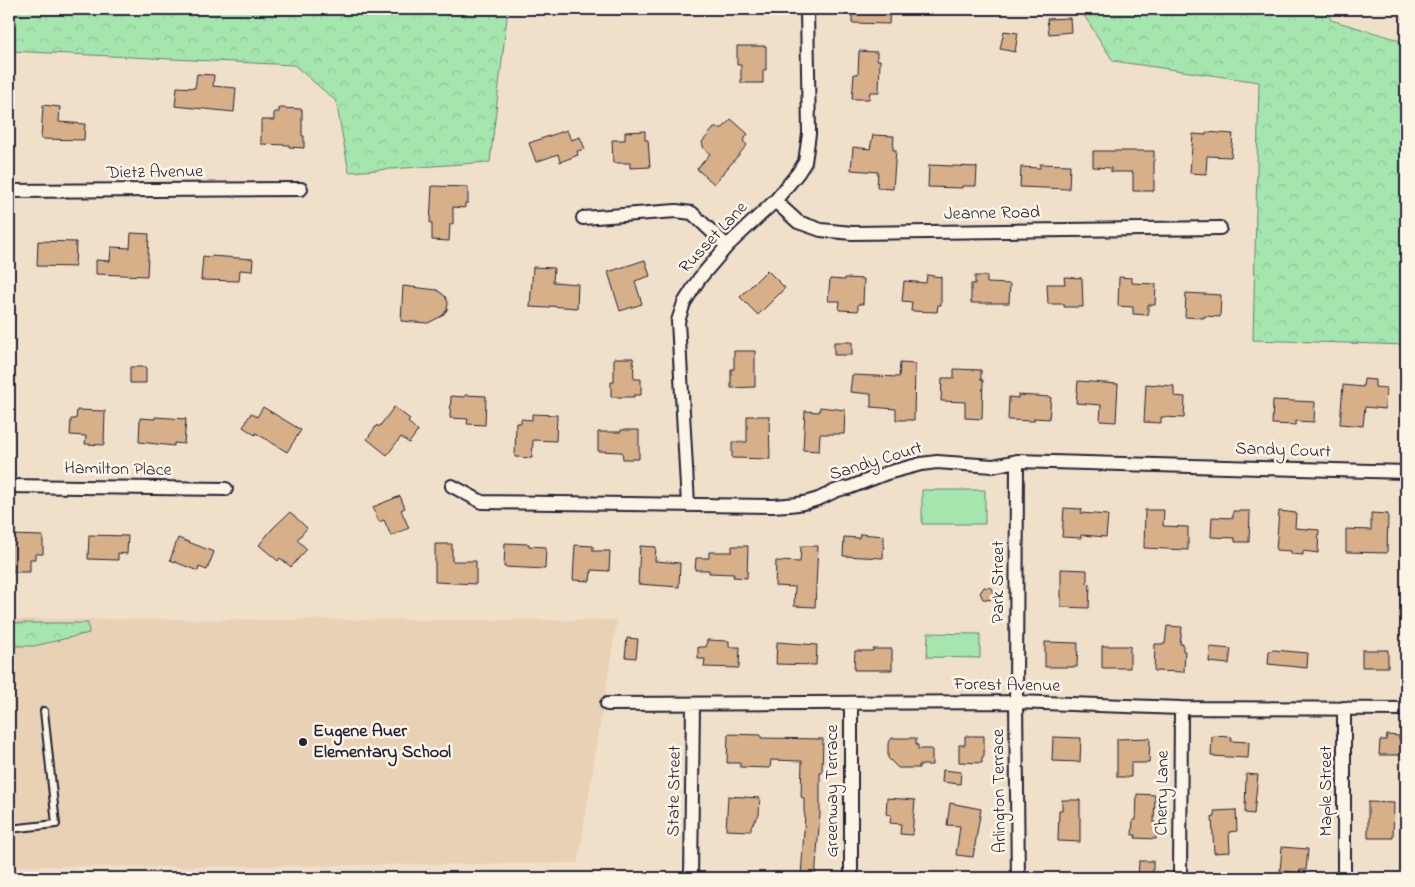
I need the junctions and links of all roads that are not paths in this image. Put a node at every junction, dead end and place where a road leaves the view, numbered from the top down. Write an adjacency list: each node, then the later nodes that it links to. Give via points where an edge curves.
1 (807, 9): 4 (street, Russet Lane, via 809,134 805,162)
2 (301, 189): 3 (street, Dietz Avenue)
3 (9, 190)
4 (775, 200): 6 (street, Jeanne Road, via 798,222 821,230 852,233); 7 (street, Russet Lane)
5 (582, 218): 7 (street, via 676,212 692,214)
6 (1220, 228)
7 (727, 246): 13 (street, Russet Lane, via 690,290 678,320)
8 (1017, 461): 9 (street, Sandy Court); 13 (street, Sandy Court, via 993,466 921,464 794,506); 14 (street, Park Street)
9 (1406, 472)
10 (9, 486): 12 (street, Hamilton Place)
11 (452, 486): 13 (street, Sandy Court, via 482,502)
12 (226, 489)
13 (688, 505)
14 (1016, 702): 17 (street, Forest Avenue); 18 (street, Forest Avenue); 26 (street, Arlington Terrace)
15 (607, 704): 16 (street, Forest Avenue)
16 (693, 704): 17 (street, Forest Avenue); 24 (street, State Street)
17 (851, 704): 25 (street, Greenway Terrace)
18 (1181, 708): 19 (street, Forest Avenue); 27 (street, Cherry Lane)
19 (1344, 708): 20 (street, Forest Avenue); 23 (street, Maple Street)
20 (1406, 709)
21 (44, 712): 22 (lane, via 56,824)
22 (9, 829)
23 (1344, 876)
24 (691, 878)
25 (851, 878)
26 (1018, 878)
27 (1180, 878)

